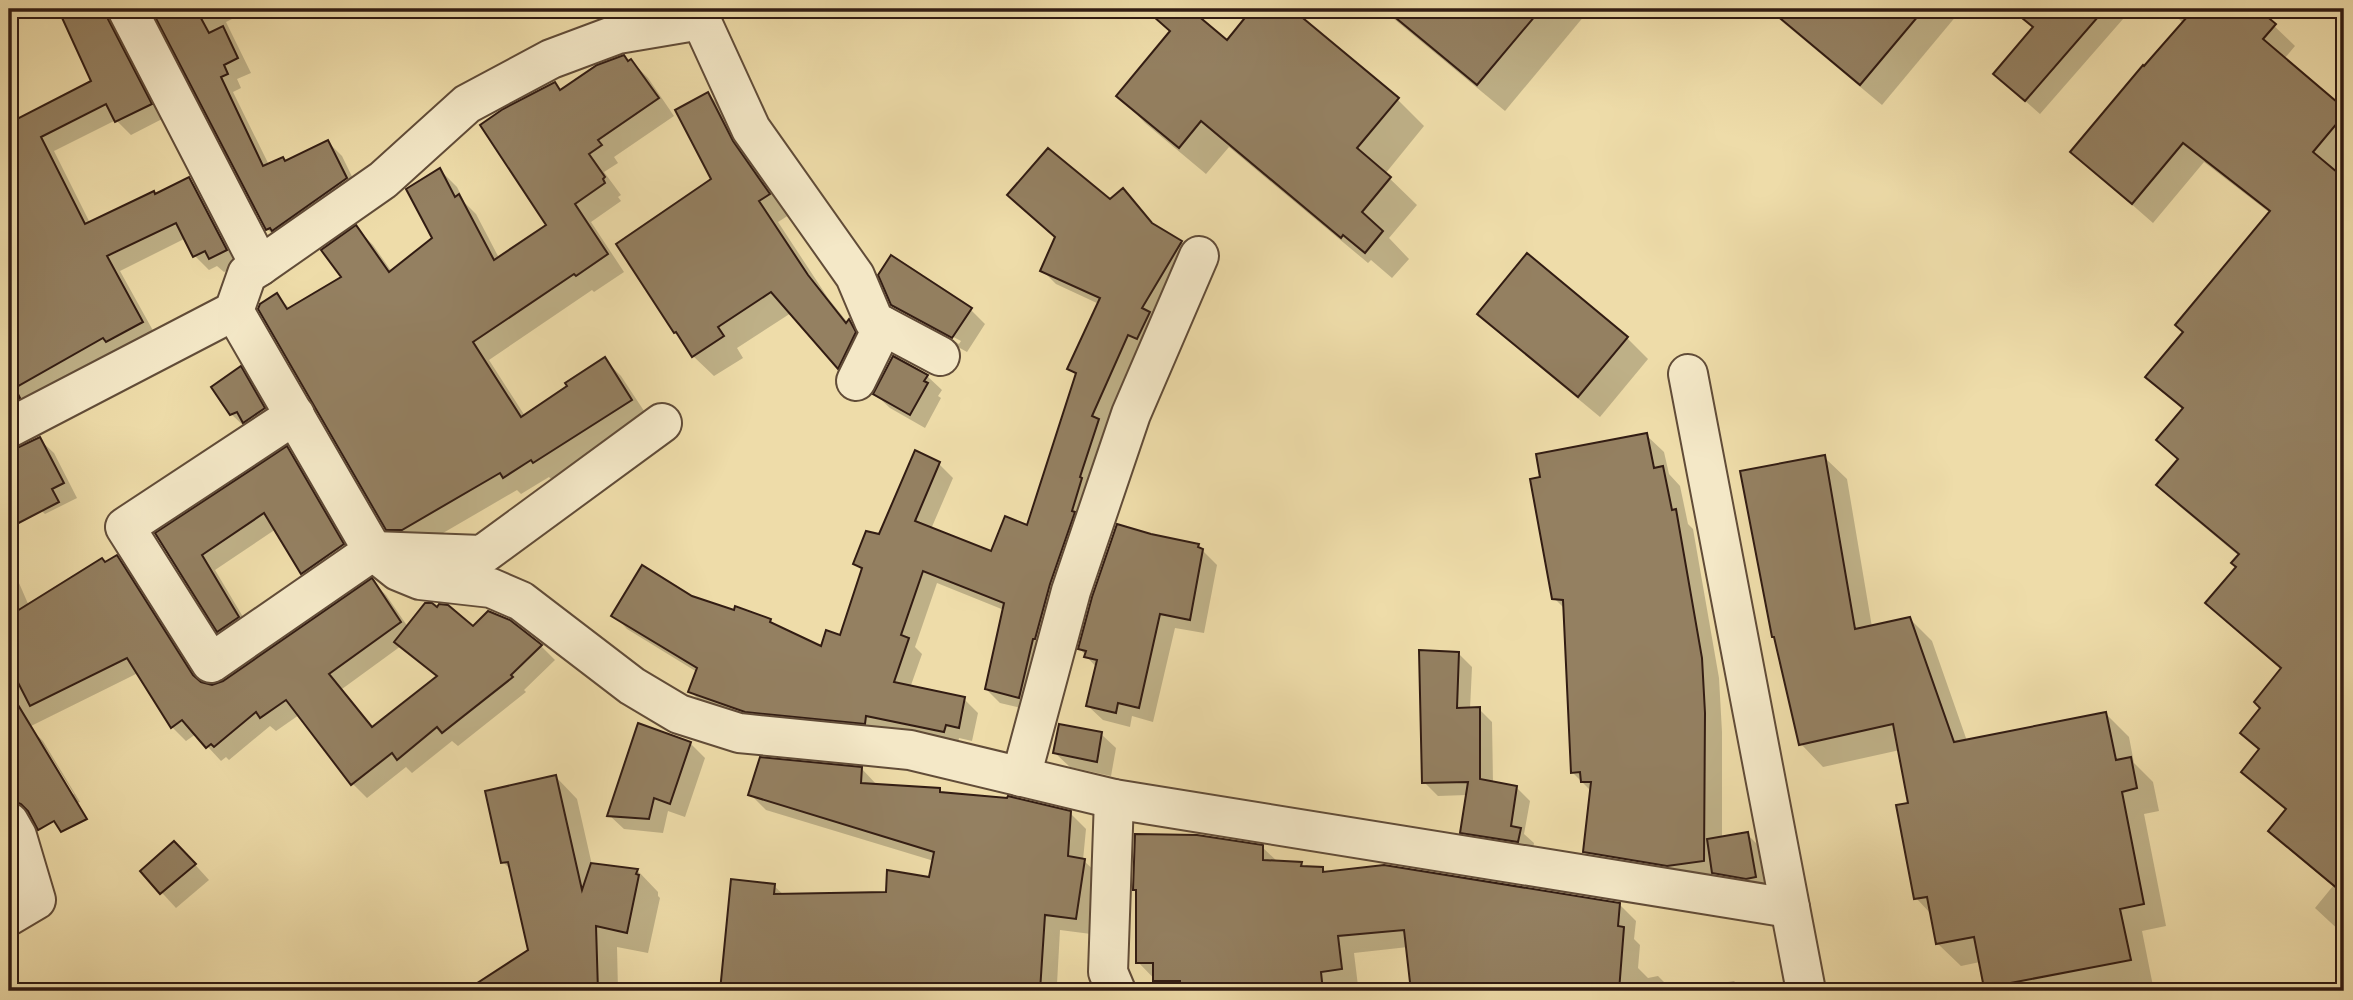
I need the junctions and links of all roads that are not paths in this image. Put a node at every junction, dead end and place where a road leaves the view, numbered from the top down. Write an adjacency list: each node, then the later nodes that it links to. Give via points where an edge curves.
1 (127, 9): 3 (street)
2 (1199, 257): 13 (street, via 1131,414 1072,591)
3 (260, 266): 4 (street, via 247,274); 5 (street, via 383,180 467,104 551,59 618,33 701,20 751,129 855,276 874,321)
4 (233, 311): 9 (street); 11 (street)
5 (883, 326): 6 (street); 8 (street)
6 (940, 356)
7 (1688, 374): 16 (street)
8 (856, 381)
9 (295, 415): 12 (street); 12 (street, via 125,527 211,663)
10 (662, 423): 12 (street, via 482,555)
11 (9, 428)
12 (373, 551): 13 (street, via 398,571 420,580 491,588 521,601 632,686 679,714 739,733 910,750)
13 (1020, 777): 14 (street)
14 (1114, 799): 16 (street); 18 (street, via 1108,972)
15 (9, 822): 17 (street, via 36,900)
16 (1790, 908): 19 (street)
17 (9, 916)
18 (1116, 991)
19 (1806, 991)

